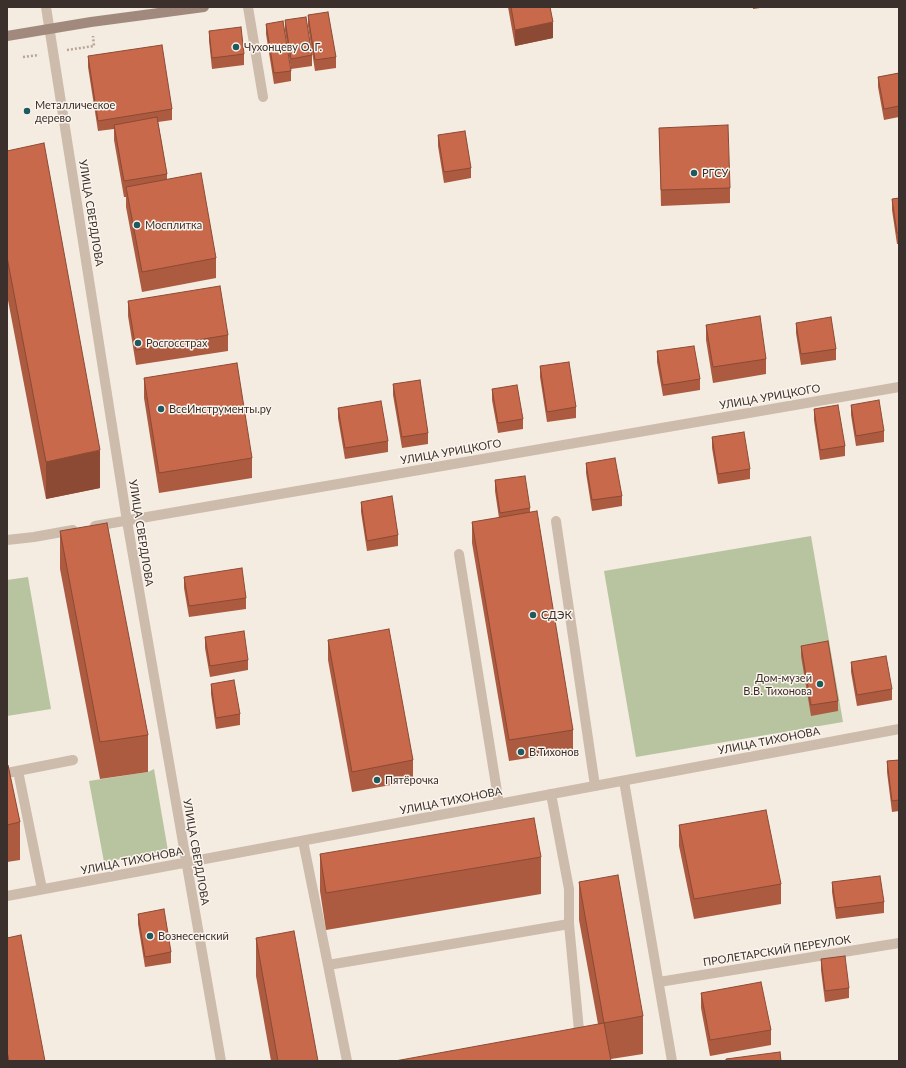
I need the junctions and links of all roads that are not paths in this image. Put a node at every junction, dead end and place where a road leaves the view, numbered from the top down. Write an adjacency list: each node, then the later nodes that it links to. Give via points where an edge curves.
1 (46, 7): 4 (street, УЛИЦА СВЕРДЛОВА)
2 (204, 7): 4 (street)
3 (248, 7): 6 (street)
4 (50, 29): 5 (street); 8 (street, УЛИЦА СВЕРДЛОВА)
5 (7, 36)
6 (263, 98)
7 (899, 387): 8 (street, УЛИЦА УРИЦКОГО)
8 (127, 521): 10 (street, УЛИЦА УРИЦКОГО); 21 (street, УЛИЦА СВЕРДЛОВА)
9 (556, 521): 17 (street)
10 (7, 540)
11 (459, 554): 19 (street)
12 (899, 729): 16 (street, УЛИЦА ТИХОНОВА)
13 (73, 760): 14 (street)
14 (18, 771): 15 (street); 22 (street)
15 (7, 773)
16 (624, 781): 17 (street, УЛИЦА ТИХОНОВА); 27 (street)
17 (595, 786): 18 (street, УЛИЦА ТИХОНОВА)
18 (551, 794): 19 (street, УЛИЦА ТИХОНОВА); 24 (street, via 569,889)
19 (499, 804): 20 (street, УЛИЦА ТИХОНОВА)
20 (303, 841): 21 (street, УЛИЦА ТИХОНОВА); 26 (street)
21 (186, 863): 22 (street, УЛИЦА ТИХОНОВА); 29 (street, УЛИЦА СВЕРДЛОВА)
22 (42, 889): 23 (street, УЛИЦА ТИХОНОВА)
23 (7, 896)
24 (569, 924): 26 (street); 28 (street, via 581,1045)
25 (899, 944): 27 (street, ПРОЛЕТАРСКИЙ ПЕРЕУЛОК)
26 (328, 965): 30 (street)
27 (659, 982): 31 (street)
28 (573, 1046)
29 (221, 1061)
30 (347, 1061)
31 (672, 1061)

